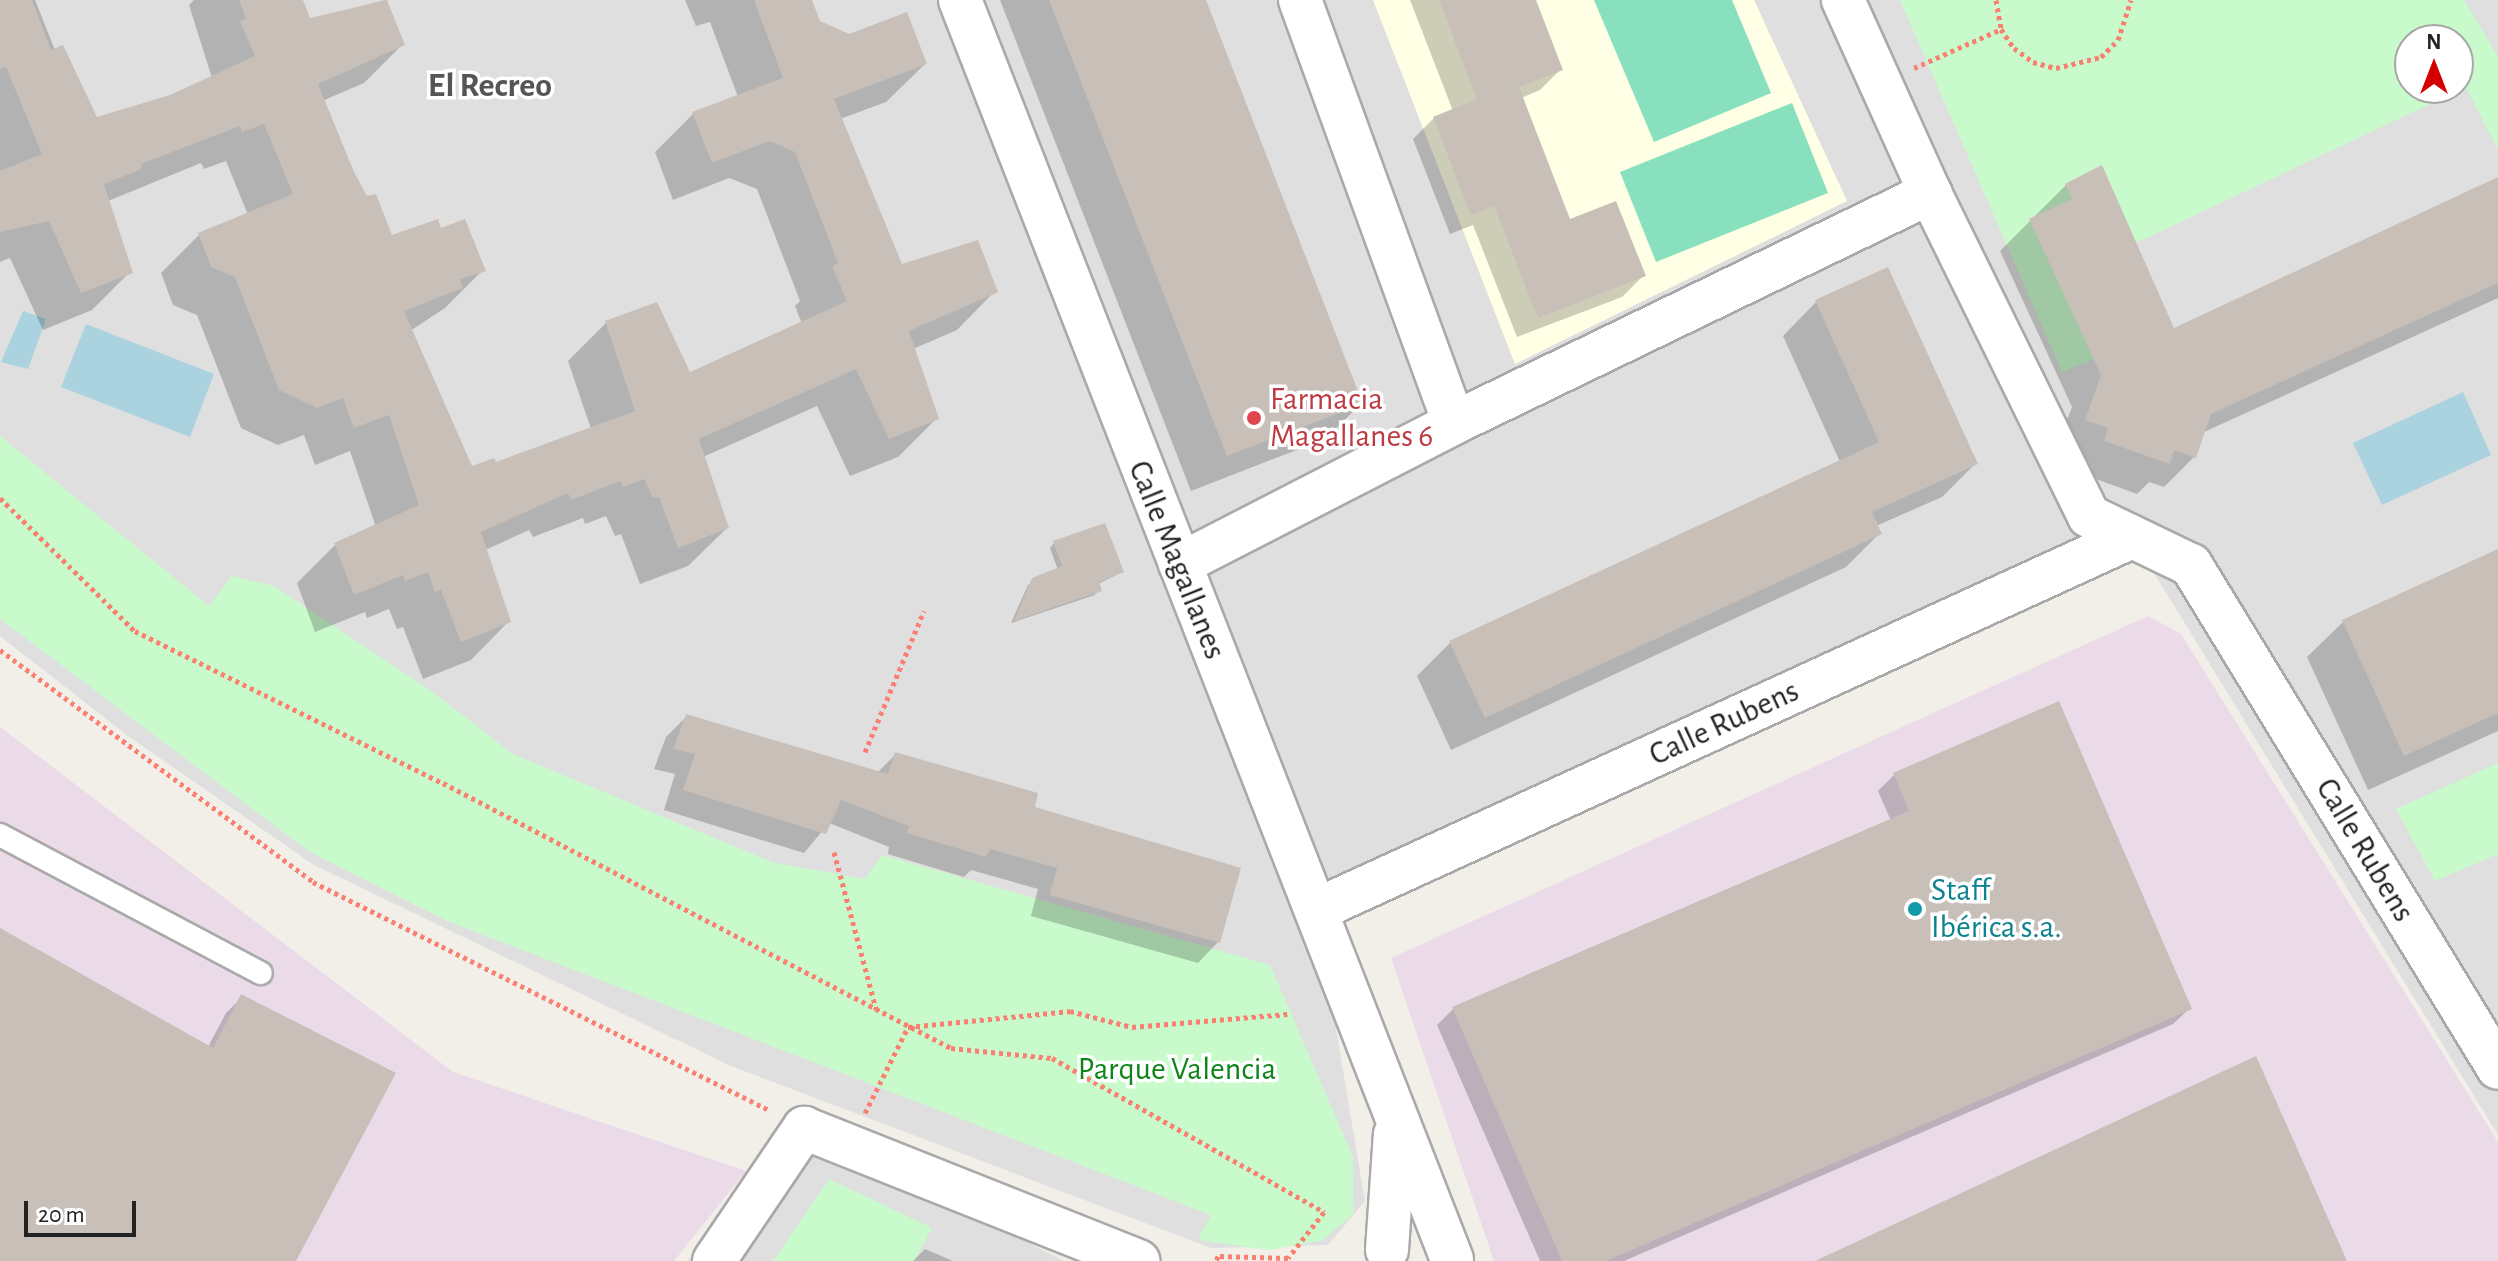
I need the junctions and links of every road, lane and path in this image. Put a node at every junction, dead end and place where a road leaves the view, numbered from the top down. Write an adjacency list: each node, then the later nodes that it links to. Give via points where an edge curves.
1 (960, 0): 12 (street, Calle Magallanes)
2 (1300, 0): 9 (street)
3 (1843, 0): 7 (street, Calle Rubens)
4 (1996, 0): 6 (path)
5 (2131, 0): 6 (path, via 2118,40 2101,57 2079,66 2033,62)
6 (2001, 29): 7 (path)
7 (1881, 84): 8 (street, Calle Rubens)
8 (1930, 193): 9 (street); 11 (street, Calle Rubens, via 2089,516)
9 (1454, 423): 12 (street)
10 (0, 498): 20 (path, via 135,631 443,783)
11 (2132, 537): 18 (street, Calle Rubens); 23 (street, Calle Rubens, via 2191,565)
12 (1180, 564): 18 (street, Calle Magallanes)
13 (924, 611): 15 (path)
14 (0, 650): 25 (path, via 313,882)
15 (865, 752)
16 (0, 835): 19 (lane)
17 (834, 852): 20 (path)
18 (1316, 910): 24 (street, Calle Magallanes)
19 (261, 973)
20 (877, 1010): 22 (path)
21 (1287, 1014): 22 (path, via 1132,1027 1070,1011)
22 (908, 1027): 26 (path); 31 (path, via 951,1048 1052,1058 1324,1212 1288,1258 1218,1256)
23 (2498, 1068)
24 (1396, 1120): 27 (street, Calle Magallanes); 28 (street, Calle Magallanes)
25 (804, 1128): 26 (street); 29 (street)
26 (848, 1146): 30 (street)
27 (1378, 1256): 28 (street, via 1421,1246)
28 (1452, 1260)
29 (714, 1261)
30 (1138, 1261)
31 (1216, 1261)

